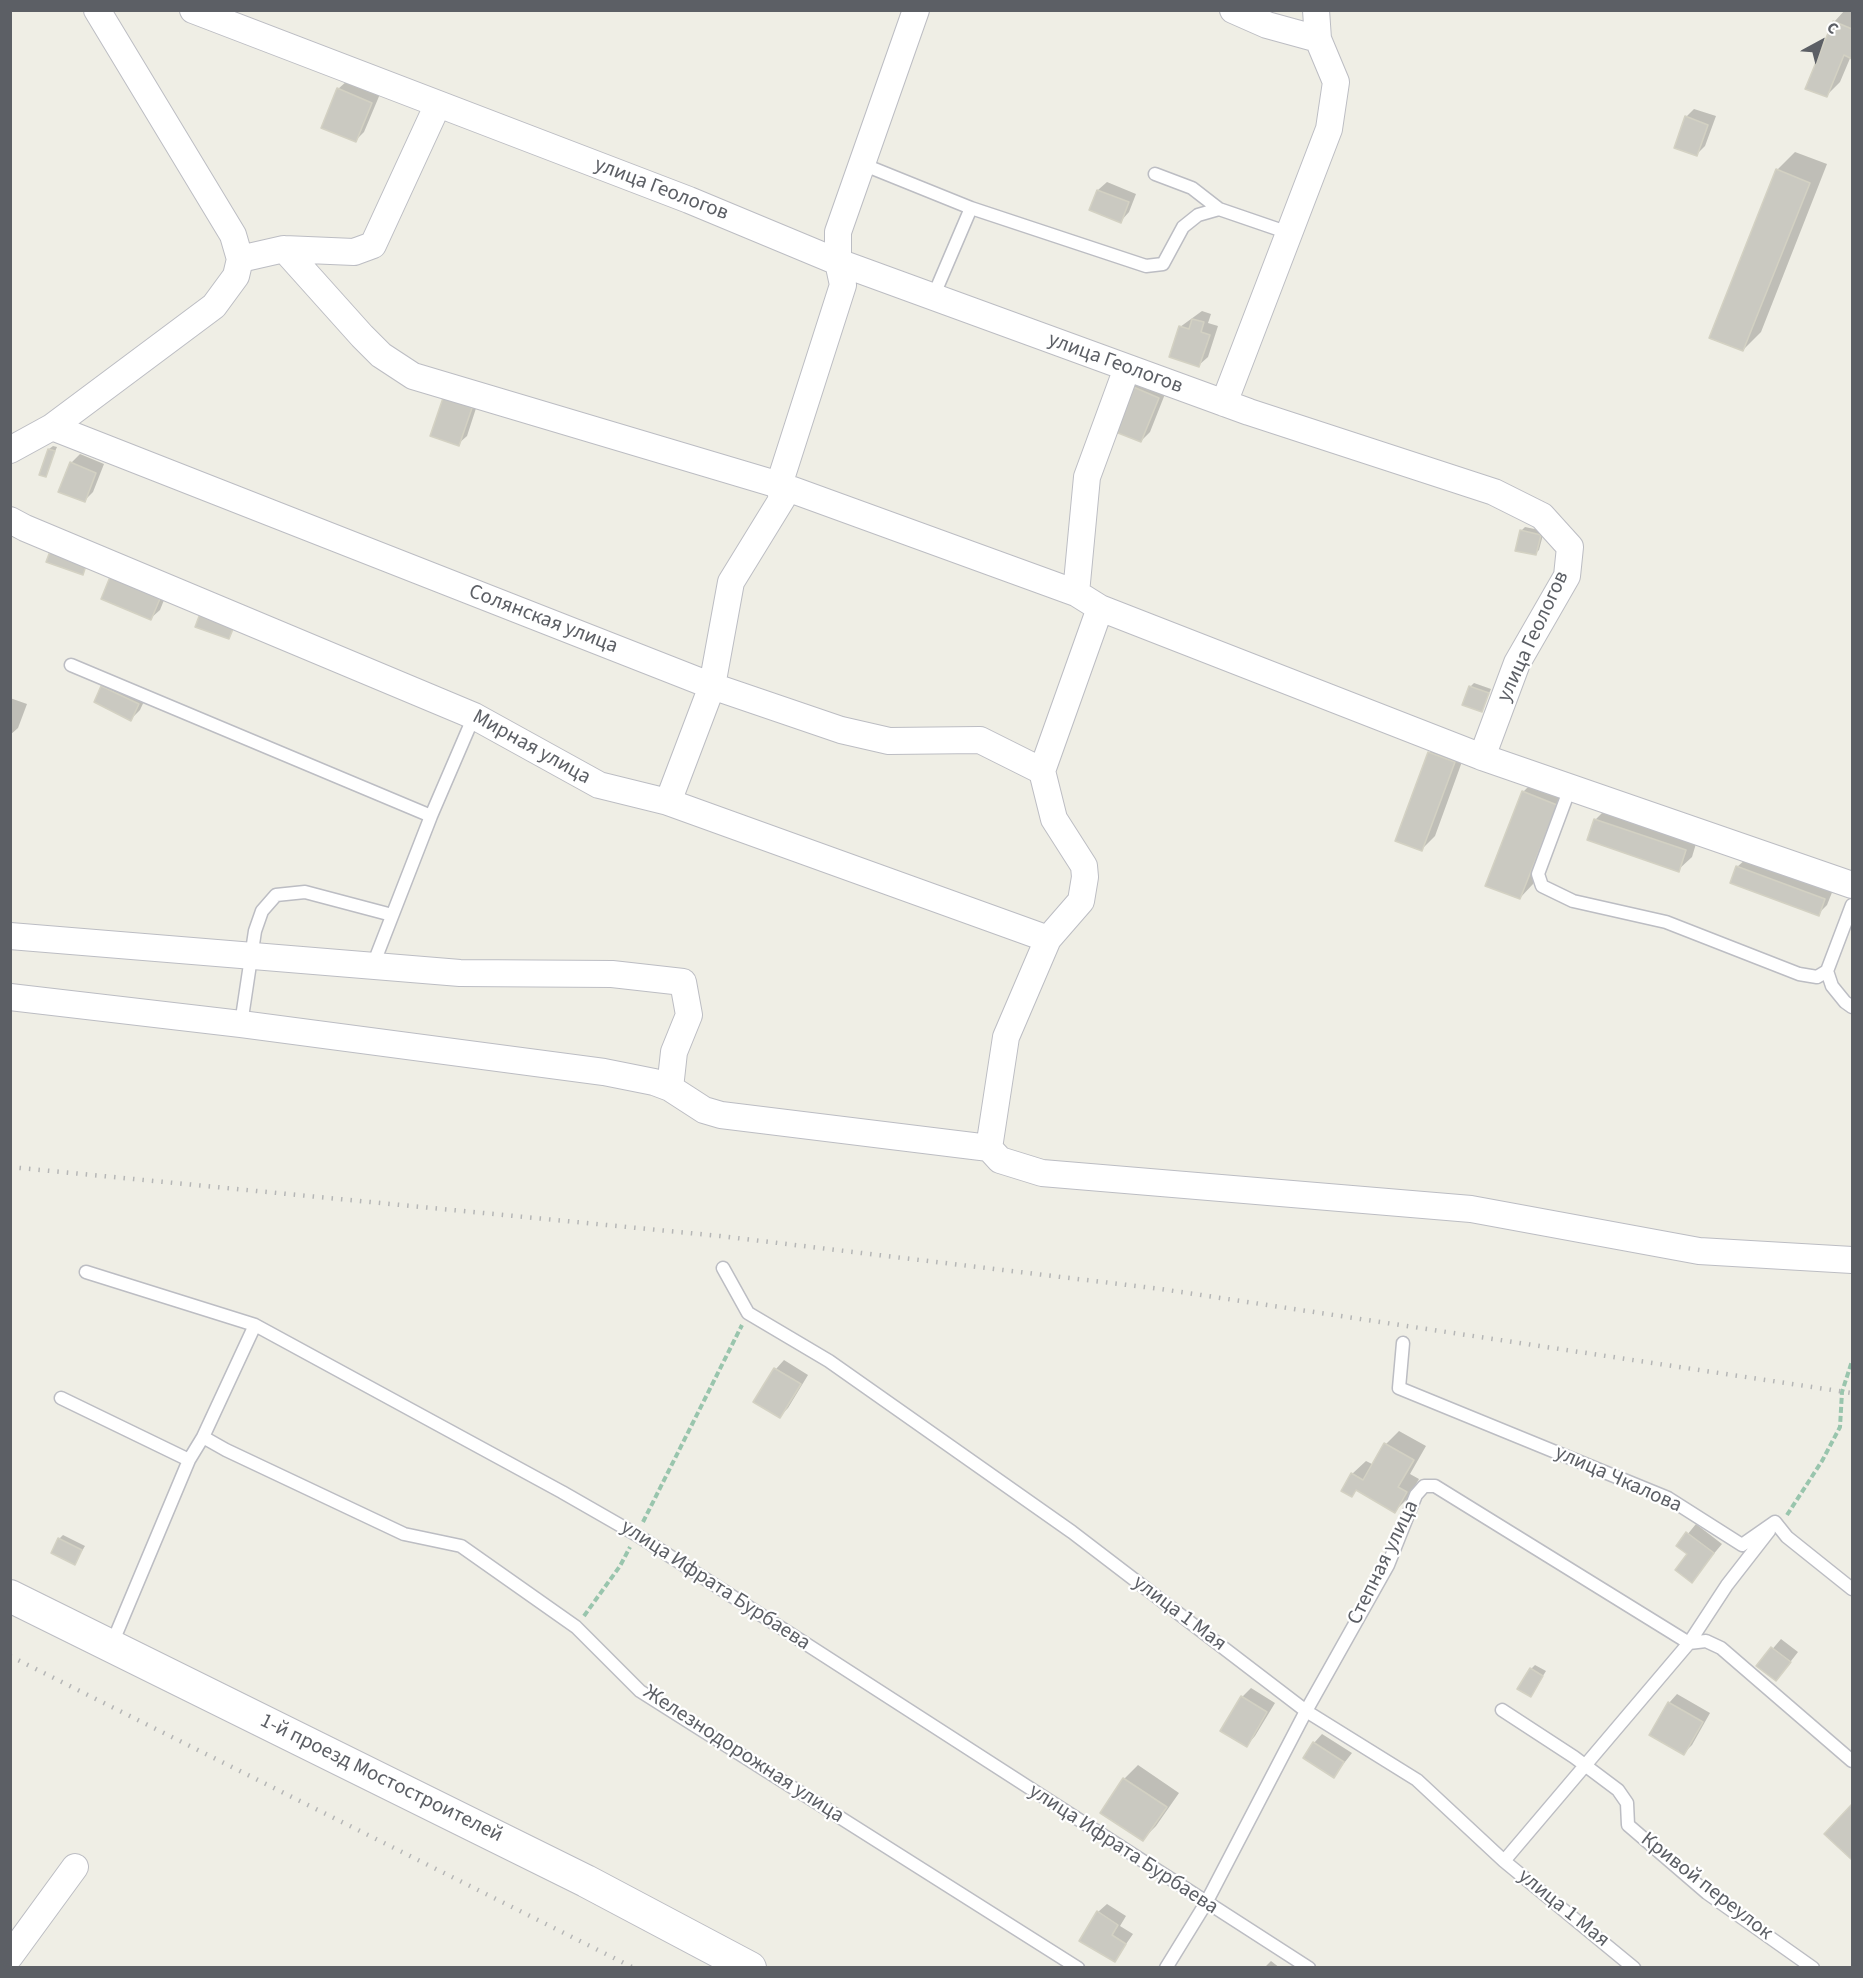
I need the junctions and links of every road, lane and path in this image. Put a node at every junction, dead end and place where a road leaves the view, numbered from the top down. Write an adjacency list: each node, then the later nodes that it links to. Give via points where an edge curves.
1 (97, 10): 14 (street, via 233,235)
2 (193, 10): 7 (street, улица Геологов)
3 (916, 10): 8 (street)
4 (1233, 10): 6 (street, via 1267,25)
5 (1316, 10): 6 (street)
6 (1318, 39): 12 (street, via 1336,82 1329,129)
7 (438, 104): 13 (street, via 373,245 354,252); 15 (street, улица Геологов)
8 (862, 164): 10 (lane); 15 (street, via 838,232)
9 (1155, 174): 11 (lane, via 1192,188)
10 (971, 208): 11 (lane, via 1146,266 1163,264 1183,226 1198,214); 16 (lane)
11 (1219, 209): 12 (lane)
12 (1289, 233): 18 (street)
13 (284, 249): 14 (street); 21 (street, via 362,336 413,376)
14 (240, 259): 19 (street, via 237,276 214,306)
15 (838, 262): 16 (street, улица Геологов); 21 (street, via 843,285)
16 (933, 297): 17 (street, улица Геологов)
17 (1127, 368): 18 (street, улица Геологов); 23 (street, via 1088,477)
18 (1224, 404): 28 (street, улица Геологов, via 1494,492 1542,516 1570,547 1567,576 1517,663)
19 (52, 427): 20 (street); 26 (street, Солянская улица)
20 (11, 451)
21 (779, 485): 23 (street); 26 (street, via 782,500 731,582)
22 (18, 524): 27 (street, Мирная улица)
23 (1076, 593): 24 (street)
24 (1100, 609): 28 (street); 29 (street)
25 (71, 665): 32 (lane)
26 (712, 686): 29 (street, Солянская улица, via 841,730 889,741 980,740); 31 (street)
27 (474, 716): 31 (street, Мирная улица, via 599,785); 32 (lane)
28 (1482, 757): 30 (street)
29 (1042, 771): 37 (street, via 1054,819 1078,855 1085,877 1081,901)
30 (1570, 788): 33 (street); 40 (lane, via 1538,874 1542,886 1573,901 1666,922 1799,974 1817,977)
31 (668, 802): 37 (street, Мирная улица)
32 (430, 816): 35 (lane)
33 (1852, 885)
34 (1852, 905): 40 (lane)
35 (392, 915): 38 (lane, via 305,892 276,895 262,911); 39 (lane)
36 (10, 936): 38 (street)
37 (1048, 939): 45 (street, via 1006,1037)
38 (252, 957): 39 (street); 43 (lane)
39 (372, 965): 44 (street, via 460,973 612,974 683,982 689,1015 674,1052)
40 (1827, 970): 42 (lane, via 1832,986)
41 (10, 997): 43 (street)
42 (1852, 1007)
43 (241, 1024): 44 (street, via 604,1072)
44 (670, 1088): 45 (street, via 705,1110 721,1115)
45 (988, 1148): 46 (street, via 1000,1160 1042,1173 1472,1209 1699,1251)
46 (1852, 1260)
47 (723, 1268): 49 (lane)
48 (86, 1272): 50 (lane, улица Ифрата Бурбаева)
49 (747, 1313): 57 (path); 64 (lane, улица 1 Мая, via 829,1362 1072,1532)
50 (255, 1325): 54 (lane); 57 (lane, улица Ифрата Бурбаева)
51 (1403, 1343): 56 (lane, улица Чкалова, via 1399,1388 1668,1498 1742,1545)
52 (1852, 1361): 56 (path, via 1842,1392 1840,1427 1791,1512)
53 (61, 1398): 55 (lane)
54 (203, 1437): 55 (lane); 60 (lane, Железнодорожная улица, via 404,1533 461,1546)
55 (189, 1460): 62 (lane)
56 (1775, 1522): 58 (lane, via 1787,1537); 61 (lane)
57 (637, 1535): 60 (path); 69 (lane, улица Ифрата Бурбаева)
58 (1852, 1589)
59 (10, 1596): 62 (street, 1-й проезд Мостостроителей)
60 (576, 1627): 72 (lane, Железнодорожная улица, via 640,1691)
61 (1689, 1643): 64 (lane, Степная улица, via 1435,1486 1424,1486 1416,1495 1388,1565); 65 (lane, Степная улица, via 1706,1641 1721,1648); 66 (lane)
62 (111, 1646): 71 (street, 1-й проезд Мостостроителей, via 586,1881)
63 (1502, 1710): 66 (lane, Кривой переулок)
64 (1306, 1711): 67 (lane, улица 1 Мая, via 1417,1780); 69 (lane, Степная улица)
65 (1852, 1761)
66 (1586, 1767): 67 (lane); 76 (lane, Кривой переулок, via 1618,1790 1627,1803 1628,1825 1707,1893)
67 (1504, 1861): 75 (lane, улица 1 Мая)
68 (75, 1867): 70 (street)
69 (1206, 1903): 73 (lane, Степная улица); 74 (lane, улица Ифрата Бурбаева)
70 (10, 1956)
71 (750, 1968)
72 (1078, 1968)
73 (1166, 1968)
74 (1309, 1968)
75 (1634, 1968)
76 (1813, 1968)

